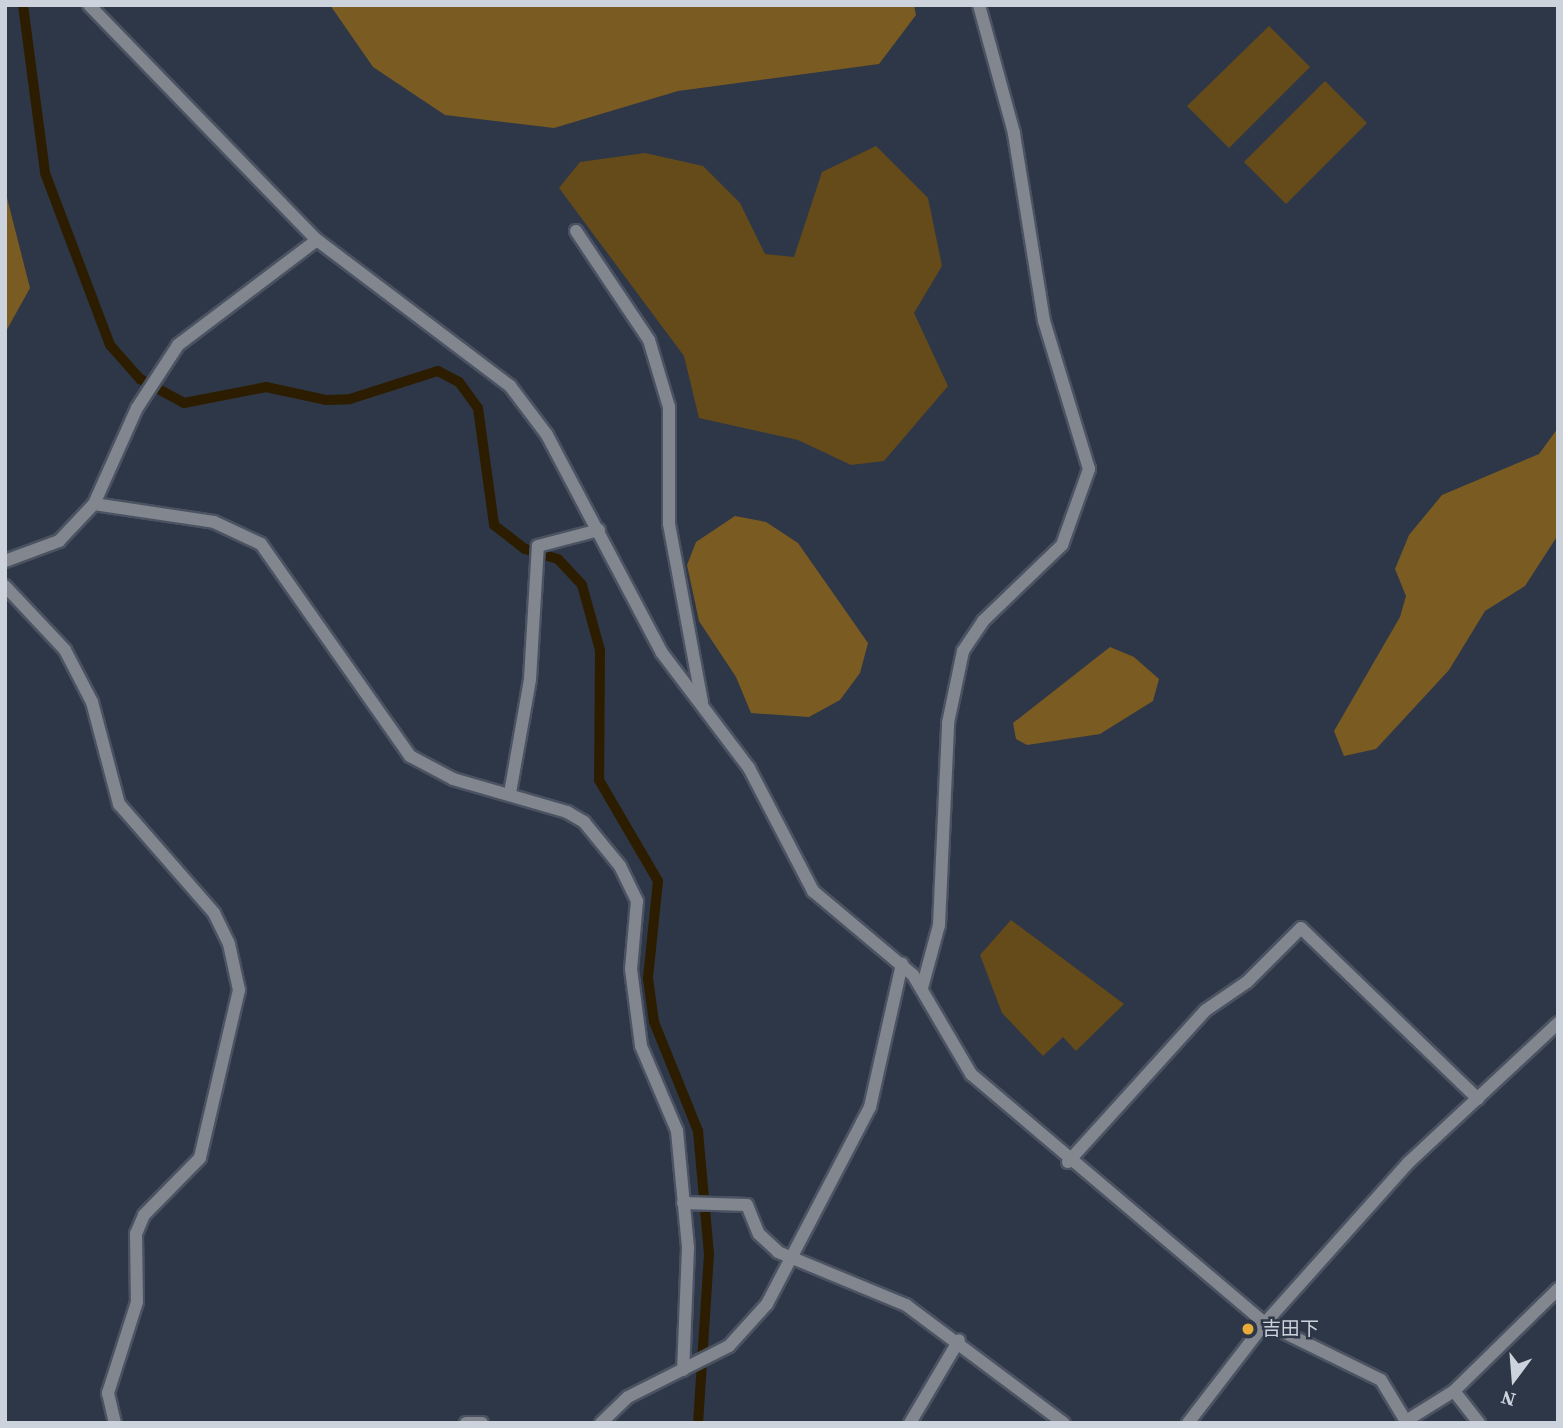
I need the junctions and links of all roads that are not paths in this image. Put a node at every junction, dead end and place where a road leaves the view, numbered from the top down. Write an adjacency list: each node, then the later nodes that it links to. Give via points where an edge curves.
1 (89, 5): 4 (street)
2 (979, 5): 12 (street, via 1014,133 1044,321 1089,470 1062,545 983,621 964,651 948,723 939,925)
3 (576, 231): 9 (street, via 630,306 669,407 669,524)
4 (317, 240): 5 (street, via 178,345 142,399); 6 (street, via 510,386 547,435)
5 (94, 504): 7 (street, via 59,541); 10 (street, via 215,522 261,544 410,756 428,769)
6 (599, 530): 9 (street, via 662,653); 10 (street, via 538,546 530,680)
7 (5, 561)
8 (5, 586): 24 (street, via 65,650 92,702 119,804 214,913 229,944 239,990 200,1158 191,1174 144,1215 136,1234 137,1302 108,1393)
9 (702, 702): 11 (street, via 749,768 813,891)
10 (510, 793): 16 (street, via 584,822 634,892 635,1018 645,1061 677,1130)
11 (902, 964): 12 (street); 17 (street, via 876,1090)
12 (922, 988): 15 (street, via 971,1074)
13 (1556, 1028): 14 (street)
14 (1478, 1099): 15 (street, via 1301,928 1247,982 1206,1010); 19 (street, via 1408,1163)
15 (1068, 1162): 19 (street)
16 (683, 1203): 17 (street, via 747,1205 759,1234); 21 (street, via 689,1314)
17 (792, 1260): 20 (street, via 906,1305); 21 (street, via 739,1338)
18 (1558, 1289): 22 (street)
19 (1265, 1323): 23 (street, via 1381,1380); 30 (street)
20 (959, 1340): 28 (street); 29 (street)
21 (683, 1370): 27 (street, via 628,1397)
22 (1454, 1391): 23 (street); 31 (street)
23 (1408, 1421)
24 (115, 1423)
25 (466, 1423): 26 (street)
26 (482, 1423)
27 (601, 1423)
28 (910, 1423)
29 (1064, 1423)
30 (1188, 1423)
31 (1479, 1423)

